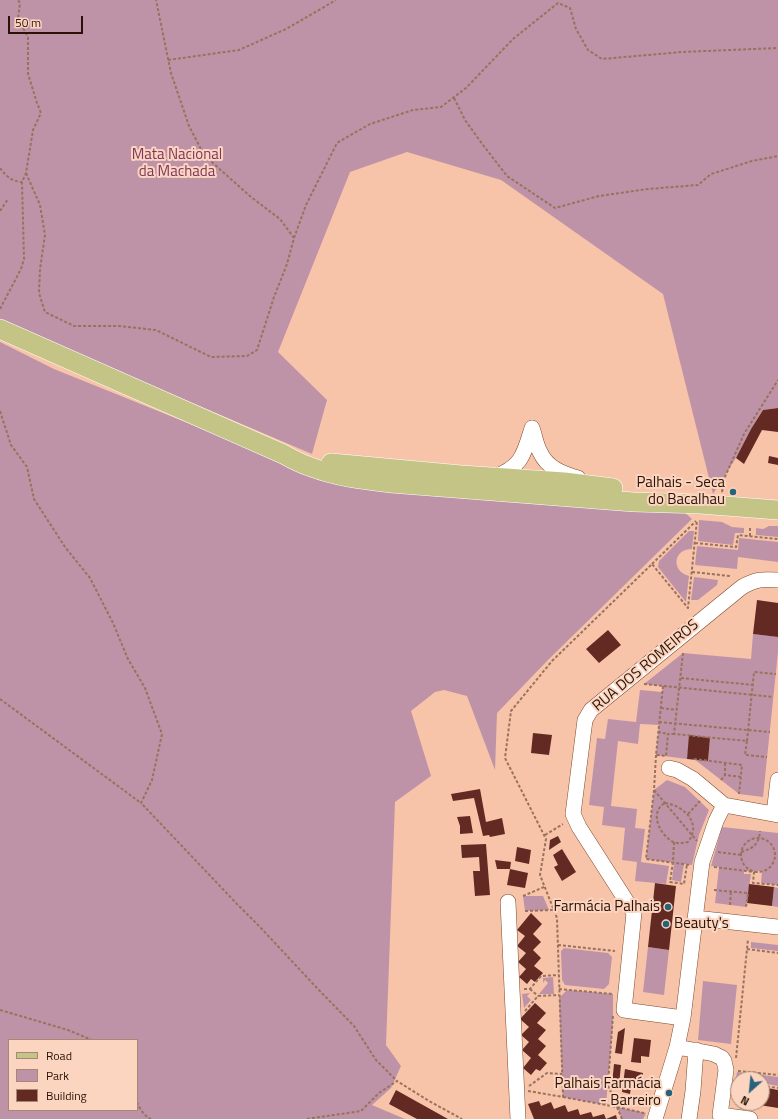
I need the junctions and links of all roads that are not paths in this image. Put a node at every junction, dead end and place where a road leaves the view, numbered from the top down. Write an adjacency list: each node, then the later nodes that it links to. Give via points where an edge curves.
1 (0, 329): 4 (main road, via 316,469 355,479 390,483)
2 (533, 449): 3 (street, via 539,468); 4 (street); 5 (street, via 558,472)
3 (532, 480): 4 (main road); 5 (main road); 6 (street, via 540,490)
4 (490, 484): 6 (main road)
5 (616, 488): 7 (main road)
6 (550, 496): 7 (main road)
7 (700, 504): 8 (main road)
8 (778, 510)
9 (778, 580): 17 (street, RUA DOS ROMEIROS, via 762,579 742,587 591,710 584,720 573,814 634,913 624,1010)
10 (669, 768): 12 (street, via 693,779)
11 (778, 780): 13 (street)
12 (724, 805): 13 (street); 15 (street, via 702,862)
13 (776, 815)
14 (508, 902): 21 (street)
15 (695, 918): 16 (street); 17 (street)
16 (778, 927)
17 (683, 1018): 18 (street)
18 (677, 1047): 19 (street); 20 (street)
19 (696, 1050): 22 (street); 23 (street, via 714,1054 724,1061 726,1070 720,1115)
20 (650, 1116)
21 (518, 1119)
22 (689, 1119)
23 (750, 1119)

